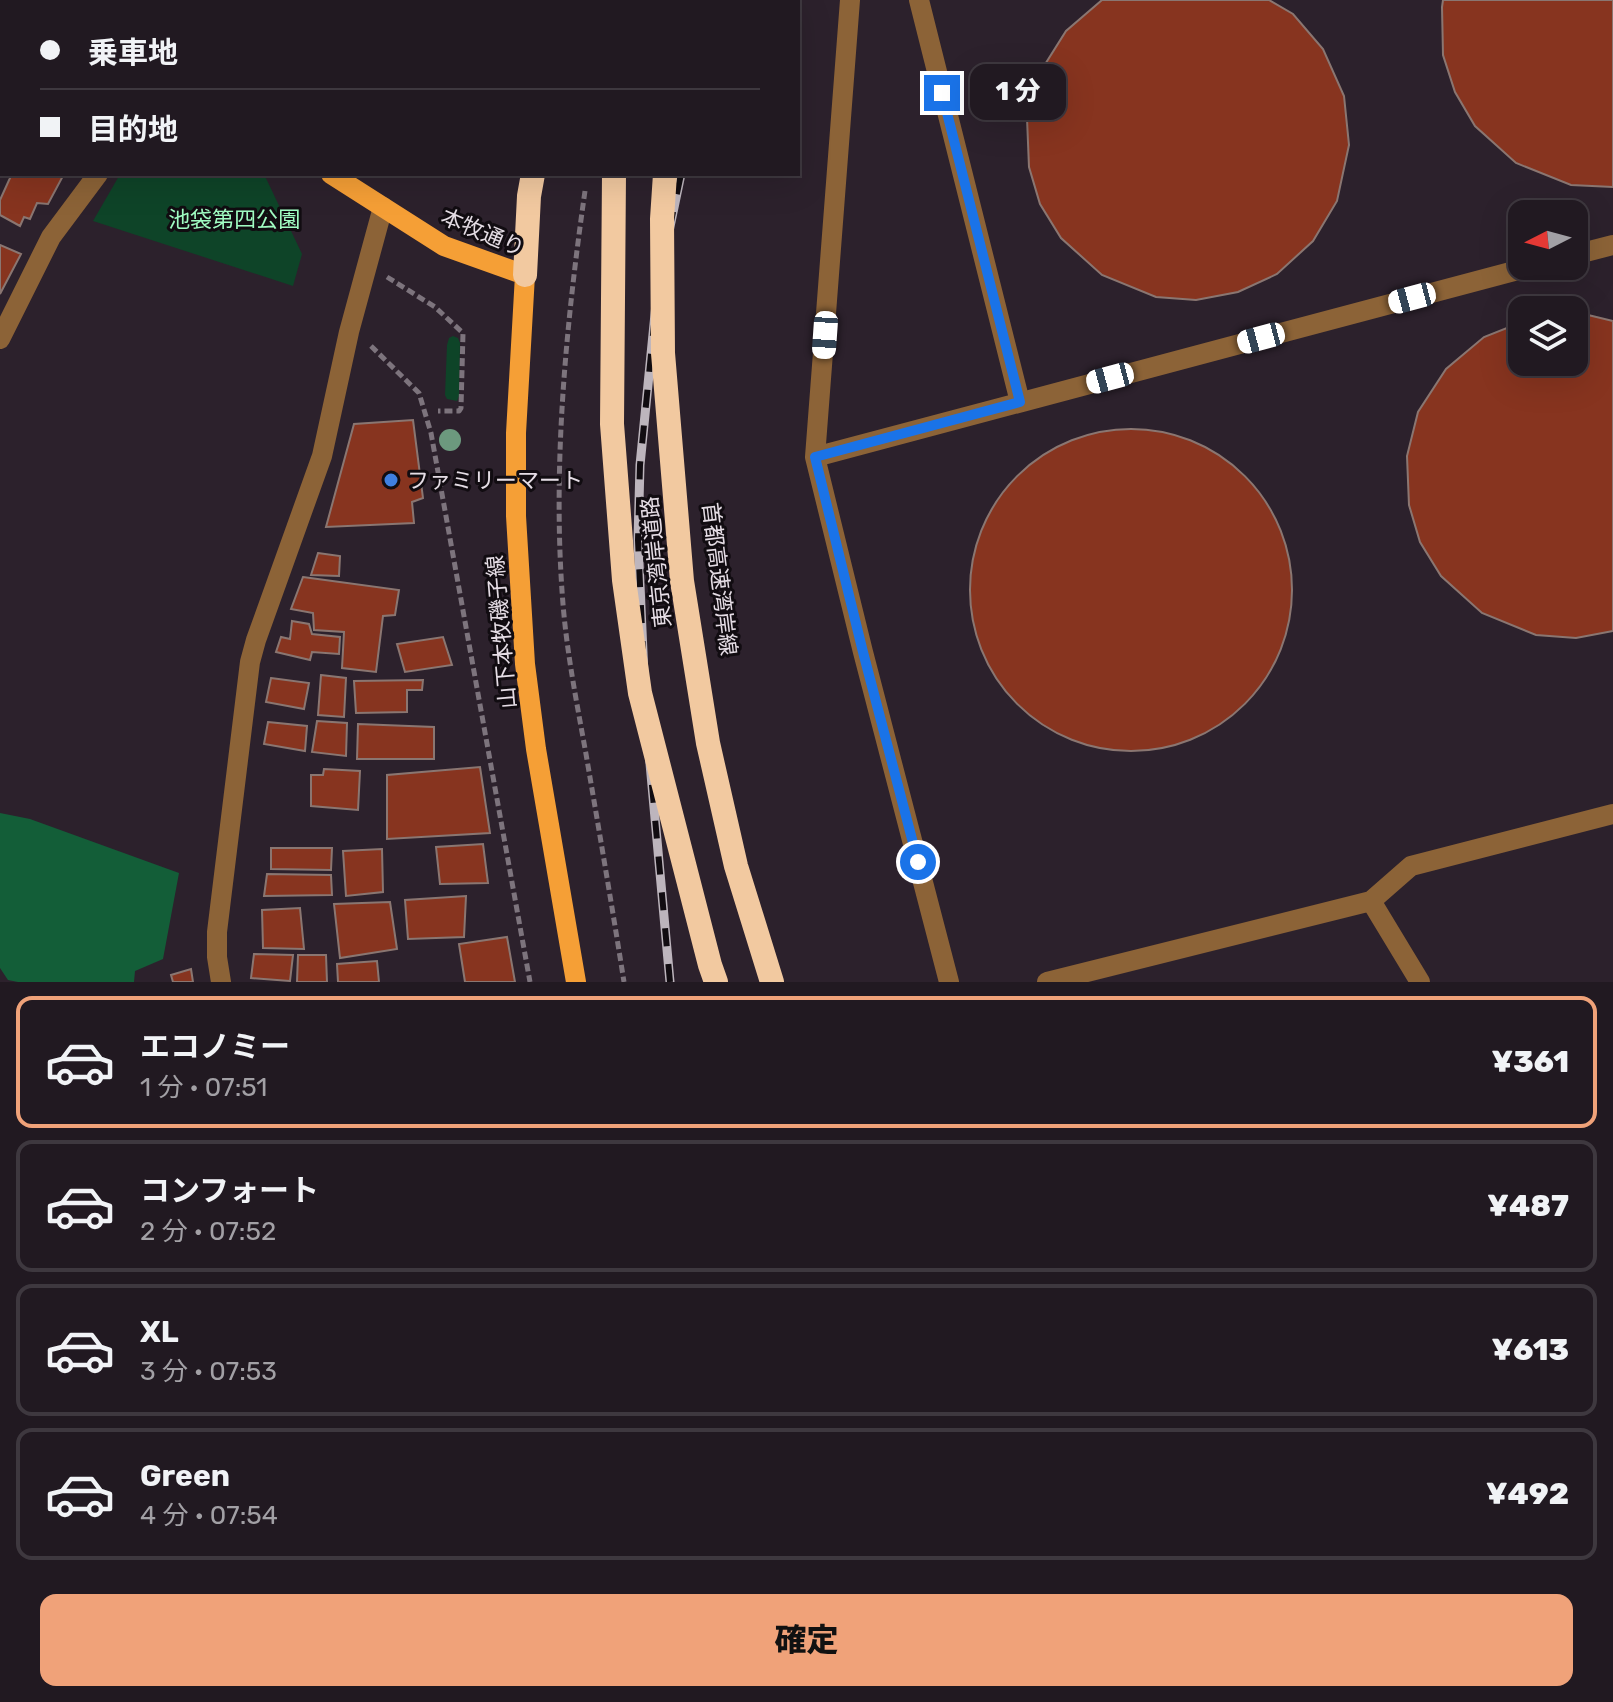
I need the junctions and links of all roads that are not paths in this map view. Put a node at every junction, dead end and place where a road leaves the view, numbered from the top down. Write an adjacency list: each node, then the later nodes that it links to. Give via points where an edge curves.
1 (850, 0): 18 (street)
2 (919, 0): 17 (street)
3 (97, 176): 16 (street, via 51,237)
4 (334, 176): 11 (main road, 本牧通り)
5 (362, 176): 11 (main road, 本牧通り)
6 (614, 176): 24 (highway, 東京湾岸道路, bridge, via 612,424 624,580 640,693)
7 (665, 176): 25 (highway, 東京湾岸道路, bridge, via 663,353 682,581 736,866)
8 (675, 176): 26 (highway, 首都高速湾岸線, via 672,355 685,529 721,759 745,868)
9 (596, 180): 23 (highway, bridge, via 619,584 635,694)
10 (531, 185): 15 (highway)
11 (383, 207): 15 (main road, 本牧通り, via 444,246); 21 (street, via 322,456 250,662 217,932)
12 (1613, 245): 13 (street)
13 (1588, 251)
14 (1508, 273): 17 (street)
15 (525, 275): 22 (main road, 山下本牧磯子線, via 516,516 525,664)
16 (0, 339)
17 (1020, 402): 18 (street)
18 (815, 457): 27 (street)
19 (1613, 814): 20 (street, via 1411,866)
20 (1371, 901): 28 (street); 29 (street)
21 (221, 982)
22 (576, 982)
23 (707, 982)
24 (716, 982)
25 (772, 982)
26 (780, 982)
27 (949, 982)
28 (1047, 982)
29 (1420, 982)

